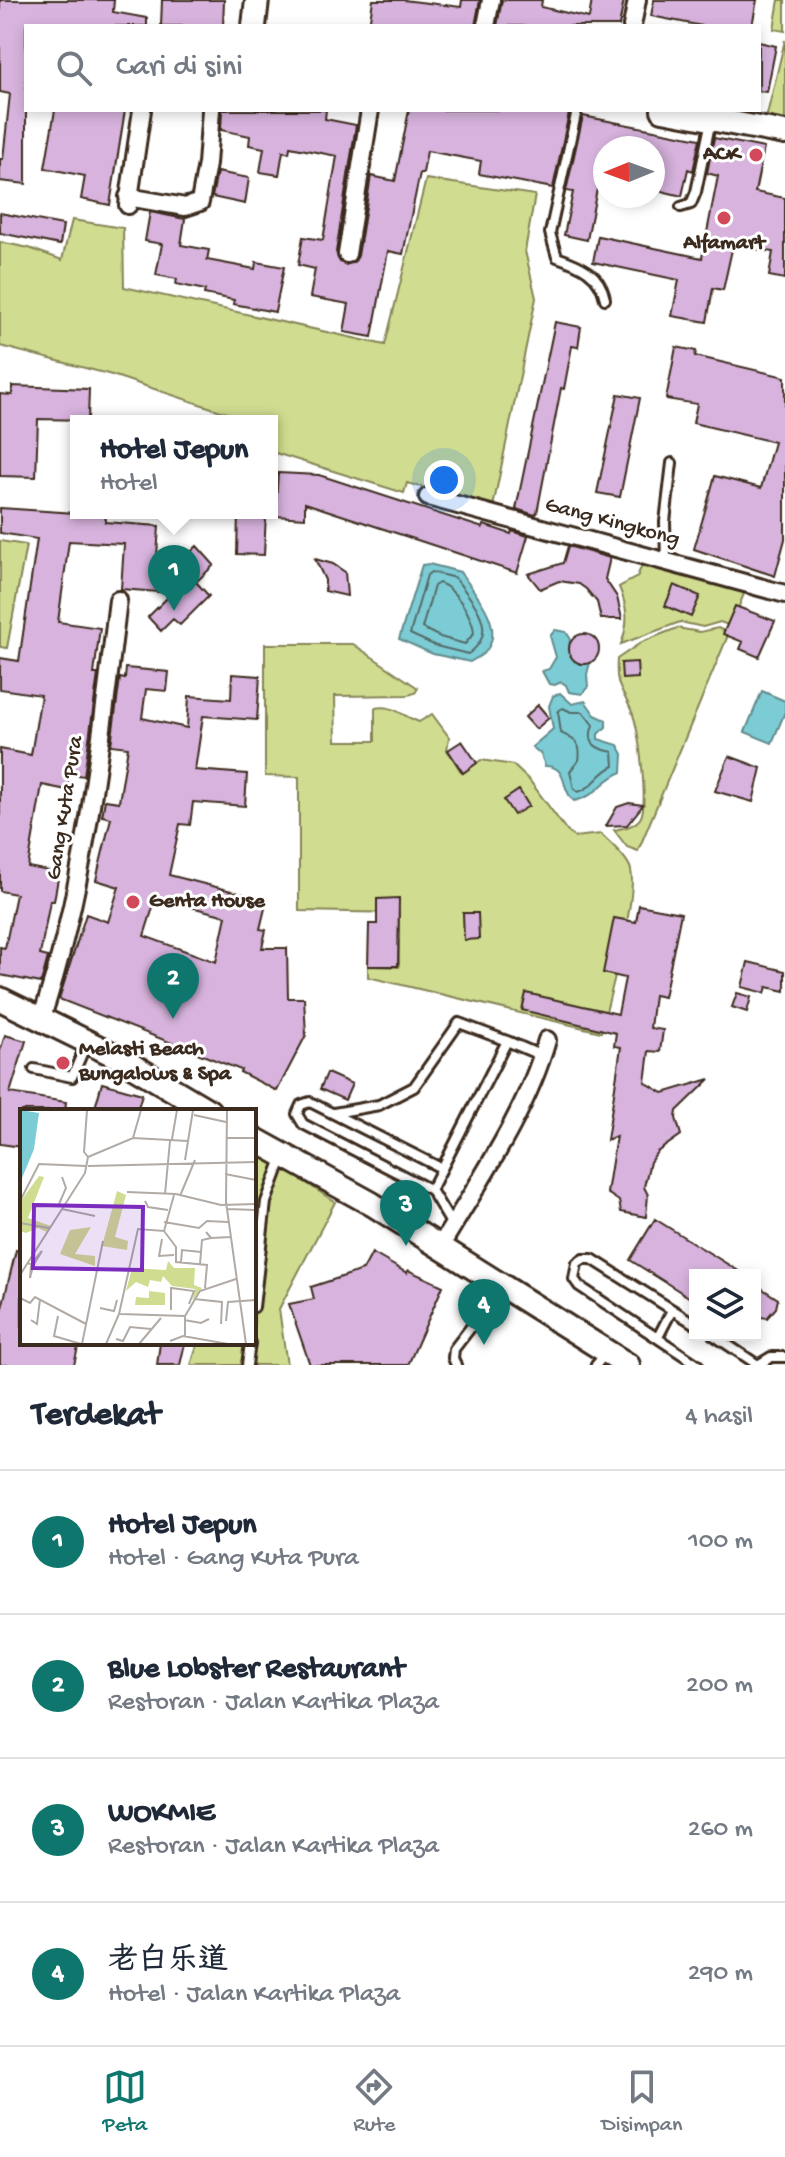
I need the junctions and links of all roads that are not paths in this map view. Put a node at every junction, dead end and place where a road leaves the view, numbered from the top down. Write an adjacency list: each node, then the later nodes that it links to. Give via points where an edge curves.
1 (257, 0): 4 (main road)
2 (491, 0): 5 (street)
3 (637, 0): 6 (street)
4 (254, 24)
5 (486, 24)
6 (632, 24)
7 (142, 112): 8 (street, via 128,201 185,207 200,202)
8 (211, 112)
9 (370, 112): 15 (street)
10 (577, 112): 16 (lane, via 550,233 557,257 593,274)
11 (674, 112): 12 (main road)
12 (711, 119): 13 (main road); 14 (lane, via 696,192 691,204)
13 (785, 133)
14 (681, 207)
15 (347, 254)
16 (605, 299)
17 (672, 463): 19 (lane)
18 (428, 497): 19 (street, Gang Kingkong)
19 (666, 560): 20 (street, Gang Kingkong)
20 (785, 594)
21 (118, 600): 23 (street, Gang Kuta Pura, via 77,882)
22 (0, 999): 23 (main road)
23 (41, 1020): 25 (main road)
24 (507, 1041): 26 (lane); 29 (lane, via 459,1023 414,1087 379,1105); 32 (lane)
25 (88, 1042): 27 (lane, via 72,1077); 28 (main road)
26 (545, 1048): 34 (street, via 507,1132)
27 (34, 1069)
28 (205, 1109)
29 (333, 1113): 32 (lane); 33 (lane, via 305,1102 297,1114 303,1124)
30 (256, 1140): 31 (main road)
31 (283, 1156): 35 (main road); 37 (lane, via 266,1202)
32 (441, 1168): 33 (lane)
33 (431, 1190): 34 (lane)
34 (453, 1226): 35 (street)
35 (440, 1247): 36 (main road)
36 (503, 1287): 44 (main road); 47 (lane, via 454,1349)
37 (256, 1290)
38 (672, 1310): 39 (lane); 40 (lane); 40 (lane, via 592,1259 577,1263 574,1279 579,1286)
39 (689, 1320)
40 (658, 1337): 49 (lane)
41 (722, 1341): 50 (lane)
42 (250, 1345): 46 (lane)
43 (785, 1357): 45 (lane)
44 (602, 1358): 48 (main road)
45 (773, 1361): 50 (lane)
46 (247, 1365)
47 (456, 1365)
48 (628, 1365)
49 (698, 1365)
50 (758, 1365)

